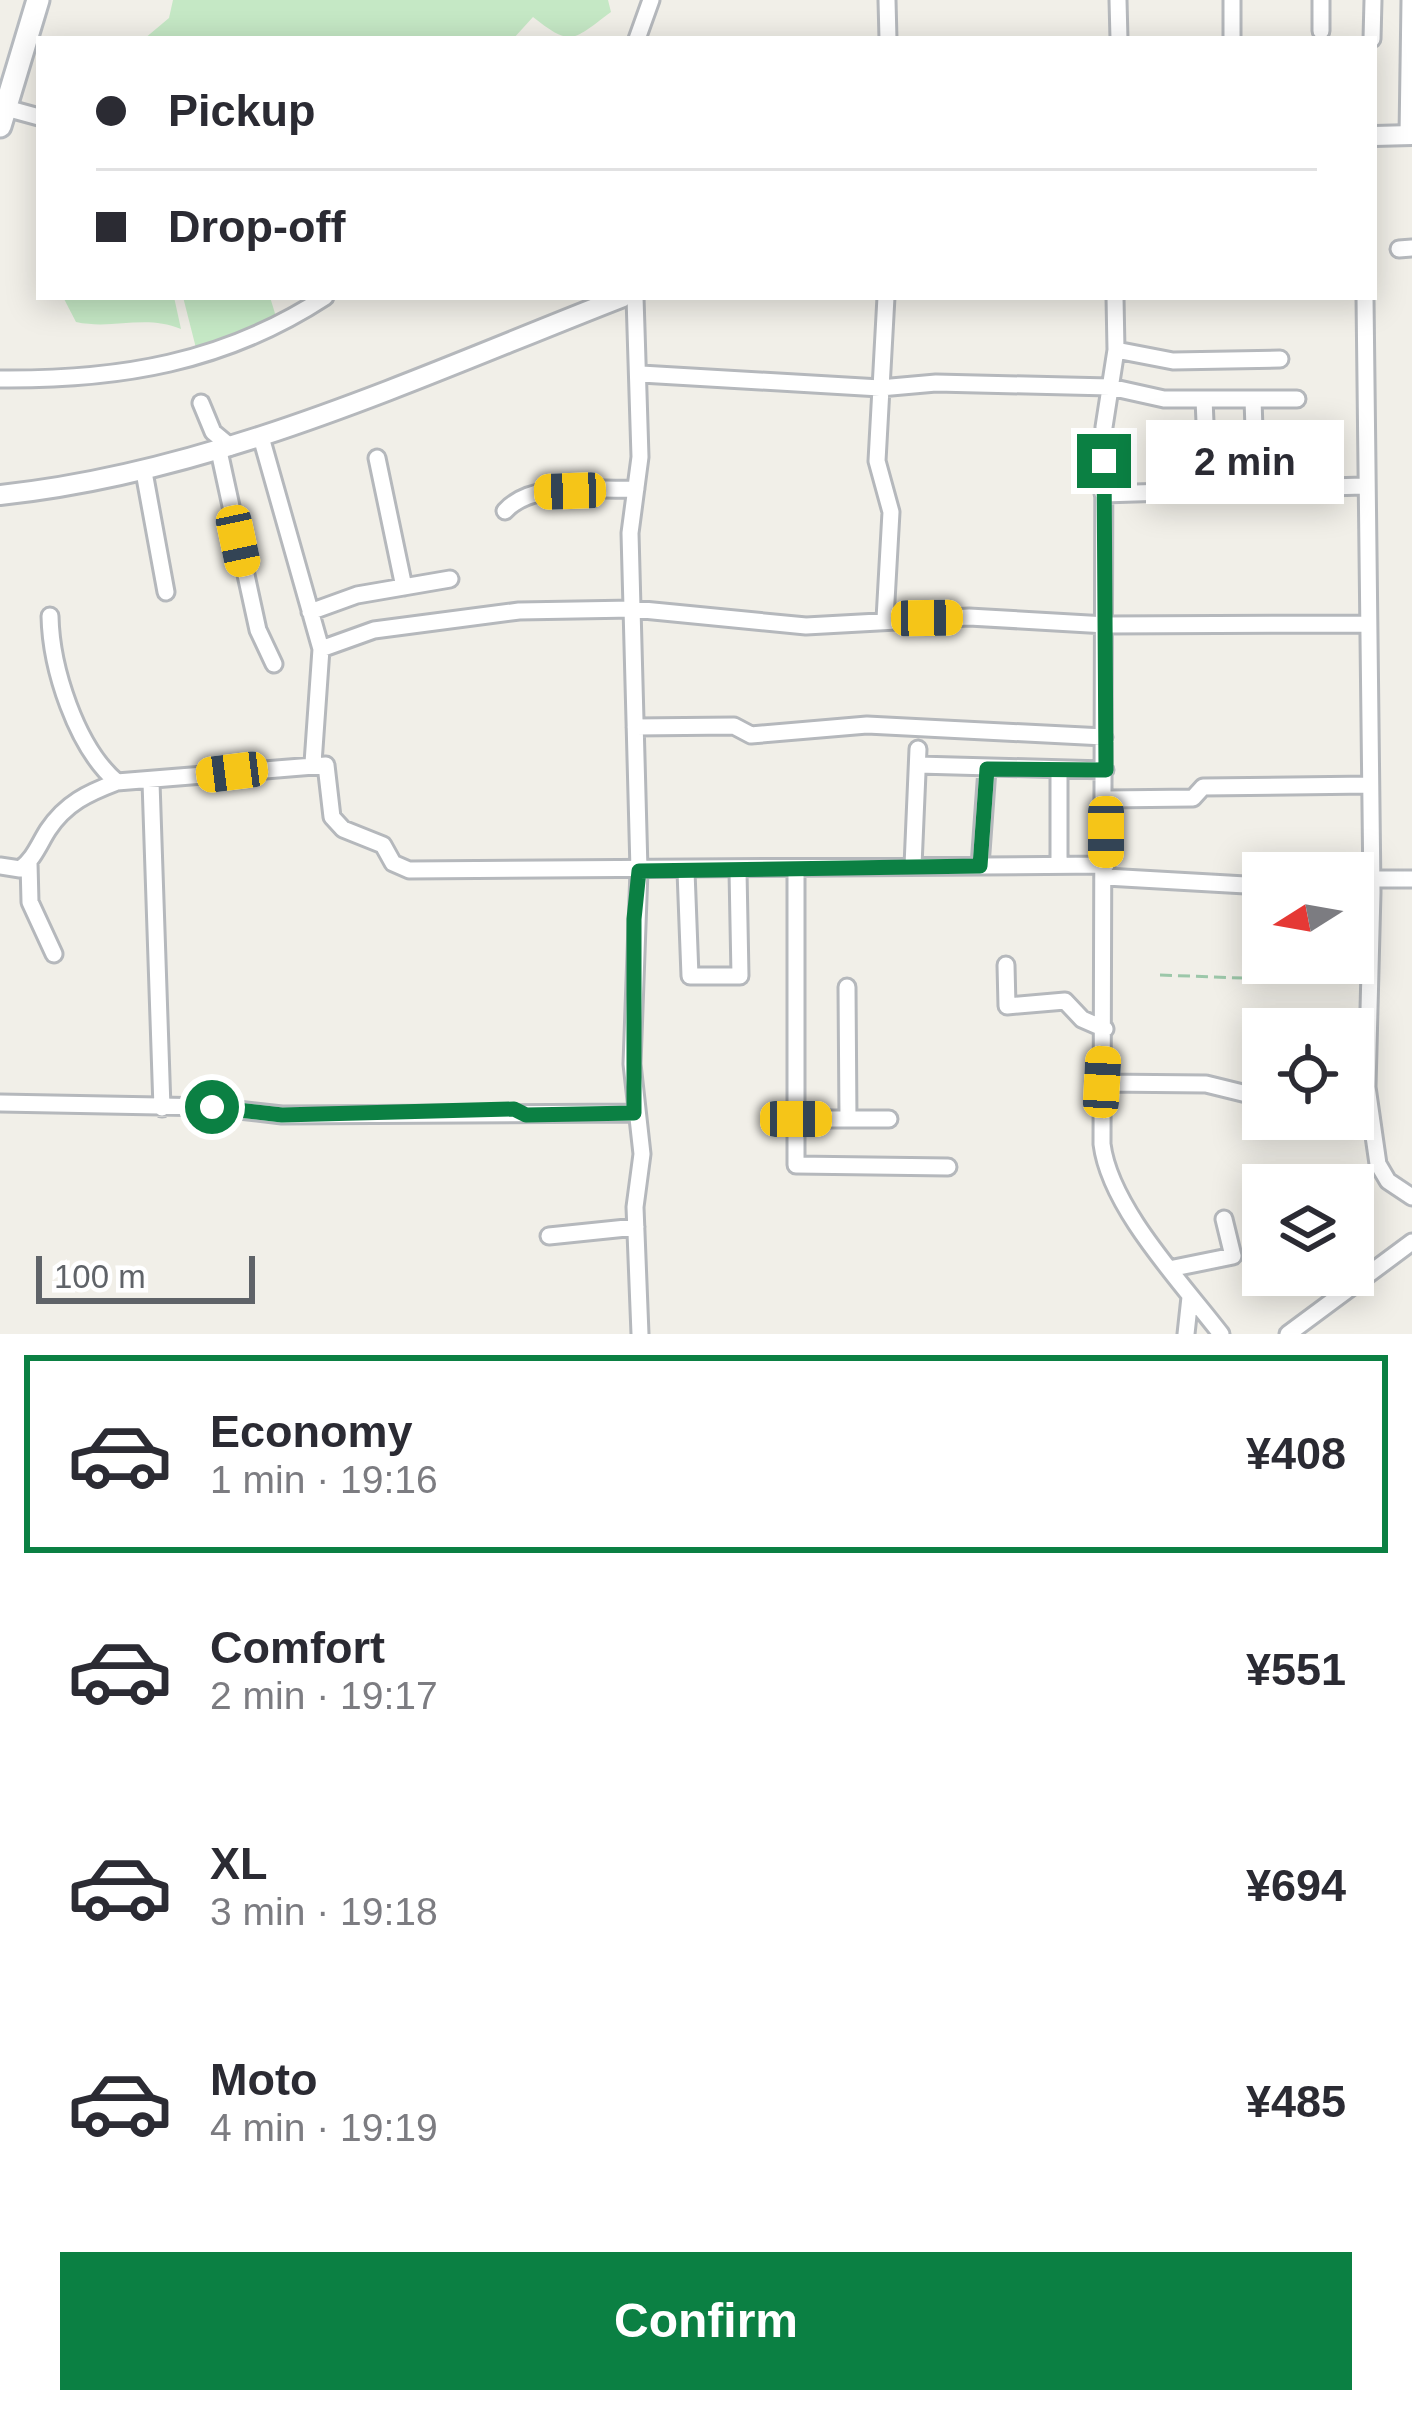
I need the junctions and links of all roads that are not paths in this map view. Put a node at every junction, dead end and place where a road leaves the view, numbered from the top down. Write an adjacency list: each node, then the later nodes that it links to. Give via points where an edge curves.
1 (38, 0): 15 (main road)
2 (651, 0): 10 (street)
3 (886, 0): 11 (street)
4 (1118, 0): 12 (street)
5 (1232, 0): 13 (street)
6 (1321, 0): 9 (street)
7 (1373, 0): 14 (street)
8 (1410, 0): 18 (street)
9 (1321, 31)
10 (638, 36)
11 (888, 36)
12 (1118, 36)
13 (1232, 36)
14 (1372, 36)
15 (3, 117): 16 (street)
16 (36, 117)
17 (1377, 136): 18 (street)
18 (1410, 136)
19 (320, 300): 28 (street, via 196,359 89,379)
20 (615, 300): 35 (street)
21 (635, 300): 27 (street)
22 (886, 300): 30 (street)
23 (1115, 300): 25 (street)
24 (1365, 300): 39 (street)
25 (1116, 350): 26 (street, via 1173,361); 29 (street)
26 (1280, 359)
27 (640, 374): 30 (street); 40 (street)
28 (0, 379)
29 (1110, 387): 30 (street); 31 (street); 43 (street)
30 (880, 388): 52 (street, via 877,461 890,512)
31 (1204, 399): 32 (street); 42 (street)
32 (1252, 399): 33 (street); 41 (street)
33 (1297, 399)
34 (201, 403): 36 (street)
35 (261, 437): 36 (street); 50 (street)
36 (225, 449): 38 (street); 56 (street, via 258,630)
37 (377, 458): 47 (street)
38 (144, 472): 44 (street); 48 (street)
39 (1364, 486): 41 (street); 53 (street)
40 (636, 489): 45 (street, via 518,496); 49 (street)
41 (1256, 490): 42 (street)
42 (1208, 492): 43 (street)
43 (1103, 494): 54 (street)
44 (0, 495)
45 (505, 511)
46 (450, 579): 47 (street)
47 (404, 587): 50 (street)
48 (166, 592)
49 (634, 609): 52 (street, via 806,626); 55 (street, via 461,617 374,631); 57 (street)
50 (310, 612): 55 (street)
51 (50, 616): 63 (street, via 60,687)
52 (885, 619): 54 (street)
53 (1366, 624): 54 (street); 65 (street)
54 (1106, 625): 58 (street)
55 (321, 650): 59 (street)
56 (274, 664)
57 (635, 728): 58 (street, via 734,725 751,735 868,725); 73 (street)
58 (1104, 737): 61 (street)
59 (313, 763): 64 (street); 73 (street, via 326,765 332,817 410,870)
60 (987, 769): 62 (street); 71 (street, via 918,757); 72 (street)
61 (1106, 770): 62 (street); 66 (street)
62 (1059, 771): 69 (street)
63 (117, 782): 64 (street); 68 (street, via 76,799)
64 (151, 782): 88 (street)
65 (1370, 784): 66 (street, via 1203,787 1193,798); 67 (street)
66 (1107, 799): 76 (street)
67 (1371, 852)
68 (29, 862): 70 (street); 81 (street, via 30,902)
69 (1059, 865): 72 (street); 76 (street)
70 (0, 866)
71 (913, 866): 72 (street); 77 (street)
72 (980, 866)
73 (639, 871): 74 (street); 89 (street)
74 (686, 871): 75 (street); 75 (street, via 690,976 740,976)
75 (738, 871): 77 (street)
76 (1106, 871): 79 (street); 84 (street)
77 (796, 872): 91 (street)
78 (1412, 880): 80 (street)
79 (1242, 884)
80 (1374, 885)
81 (53, 954)
82 (1006, 965): 84 (street, via 1007,1006 1065,1001)
83 (847, 987): 90 (street)
84 (1105, 1029): 85 (street)
85 (1102, 1082): 86 (street, via 1206,1084); 100 (street, via 1105,1164)
86 (1242, 1093)
87 (0, 1103): 88 (street)
88 (162, 1108): 89 (street)
89 (634, 1113): 97 (street, via 642,1154)
90 (848, 1118): 91 (street); 92 (street)
91 (796, 1119): 94 (street, via 796,1165)
92 (889, 1119)
93 (1371, 1140): 95 (street, via 1388,1181)
94 (948, 1166)
95 (1412, 1197)
96 (1224, 1219): 100 (street, via 1233,1256)
97 (636, 1227): 98 (street); 102 (street)
98 (549, 1236)
99 (1412, 1242): 105 (street)
100 (1169, 1269): 101 (street)
101 (1190, 1297): 103 (street); 104 (street)
102 (640, 1334)
103 (1186, 1334)
104 (1221, 1334)
105 (1288, 1334)

